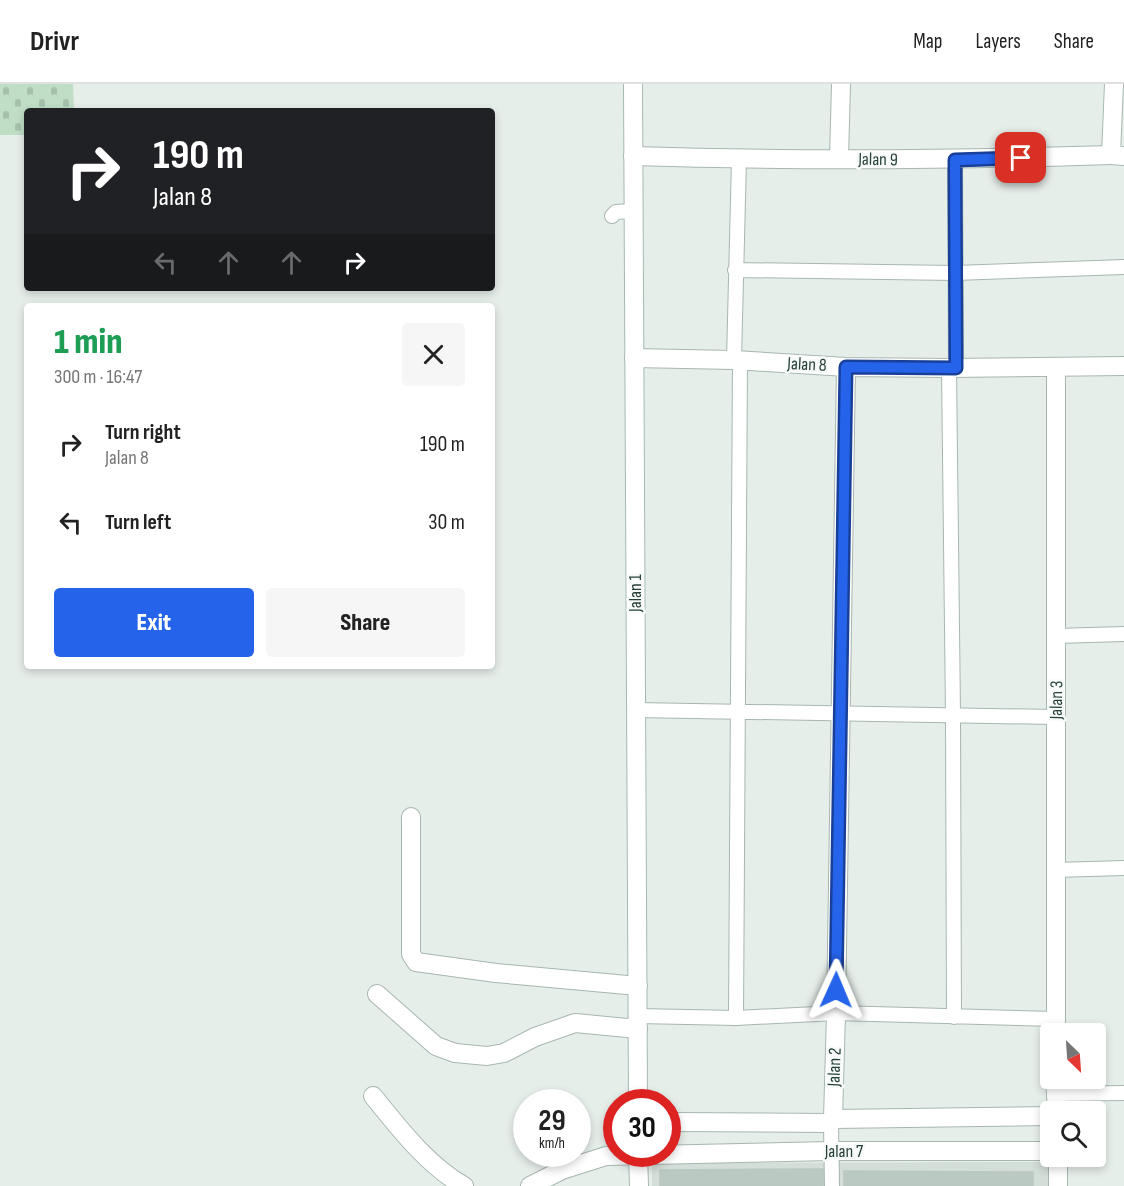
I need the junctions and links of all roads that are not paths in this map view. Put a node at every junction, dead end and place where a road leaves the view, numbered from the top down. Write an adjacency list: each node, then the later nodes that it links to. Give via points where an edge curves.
1 (633, 84): 5 (street, Jalan 1)
2 (841, 84): 6 (street)
3 (1114, 84): 4 (street)
4 (1117, 155): 8 (street, Jalan 9)
5 (633, 156): 7 (street, Jalan 9); 9 (street, Jalan 1)
6 (839, 158): 7 (street, Jalan 9); 8 (street, Jalan 9)
7 (739, 159): 12 (lane)
8 (955, 160): 13 (lane)
9 (632, 211): 10 (lane); 14 (street, Jalan 1)
10 (612, 216)
11 (1124, 267): 13 (lane)
12 (735, 270): 13 (lane); 15 (lane)
13 (955, 273): 19 (lane)
14 (634, 358): 15 (street, Jalan 8); 22 (street, Jalan 1)
15 (737, 360): 17 (street, Jalan 8); 23 (lane)
16 (1124, 366): 18 (street, Jalan 8)
17 (846, 367): 19 (street, Jalan 8); 24 (street, Jalan 2)
18 (1056, 367): 19 (street, Jalan 8); 21 (street, Jalan 3)
19 (952, 368): 25 (lane)
20 (1124, 634): 21 (lane)
21 (1056, 636): 26 (street, Jalan 3)
22 (636, 710): 23 (lane); 30 (street, Jalan 1)
23 (737, 712): 24 (lane); 34 (lane)
24 (841, 712): 25 (lane); 32 (street, Jalan 2)
25 (953, 714): 26 (lane); 33 (lane)
26 (1055, 717): 29 (street, Jalan 3)
27 (411, 817): 30 (street, via 411,954 416,962)
28 (1124, 868): 29 (lane)
29 (1055, 870): 36 (street, Jalan 3)
30 (638, 986): 35 (street, Jalan 1)
31 (377, 994): 35 (street, via 436,1046 454,1053 504,1053 575,1023)
32 (836, 1013): 33 (lane); 34 (lane); 43 (street, Jalan 2)
33 (954, 1017): 37 (lane)
34 (736, 1018): 35 (lane)
35 (638, 1022): 38 (street, Jalan 1)
36 (1056, 1023)
37 (1040, 1025)
38 (638, 1089)
39 (1124, 1093): 40 (lane)
40 (1055, 1095)
41 (372, 1096): 51 (street, via 449,1178)
42 (1040, 1116): 43 (street, Jalan 7)
43 (832, 1121): 44 (street, Jalan 7); 45 (lane)
44 (681, 1122)
45 (832, 1151): 46 (street, Jalan 7); 47 (street, Jalan 7); 54 (lane)
46 (1040, 1152)
47 (681, 1153)
48 (603, 1157): 52 (street, Jalan 7)
49 (638, 1167): 53 (street)
50 (1058, 1167): 55 (street)
51 (464, 1186)
52 (530, 1186)
53 (639, 1186)
54 (831, 1186)
55 (1058, 1186)

